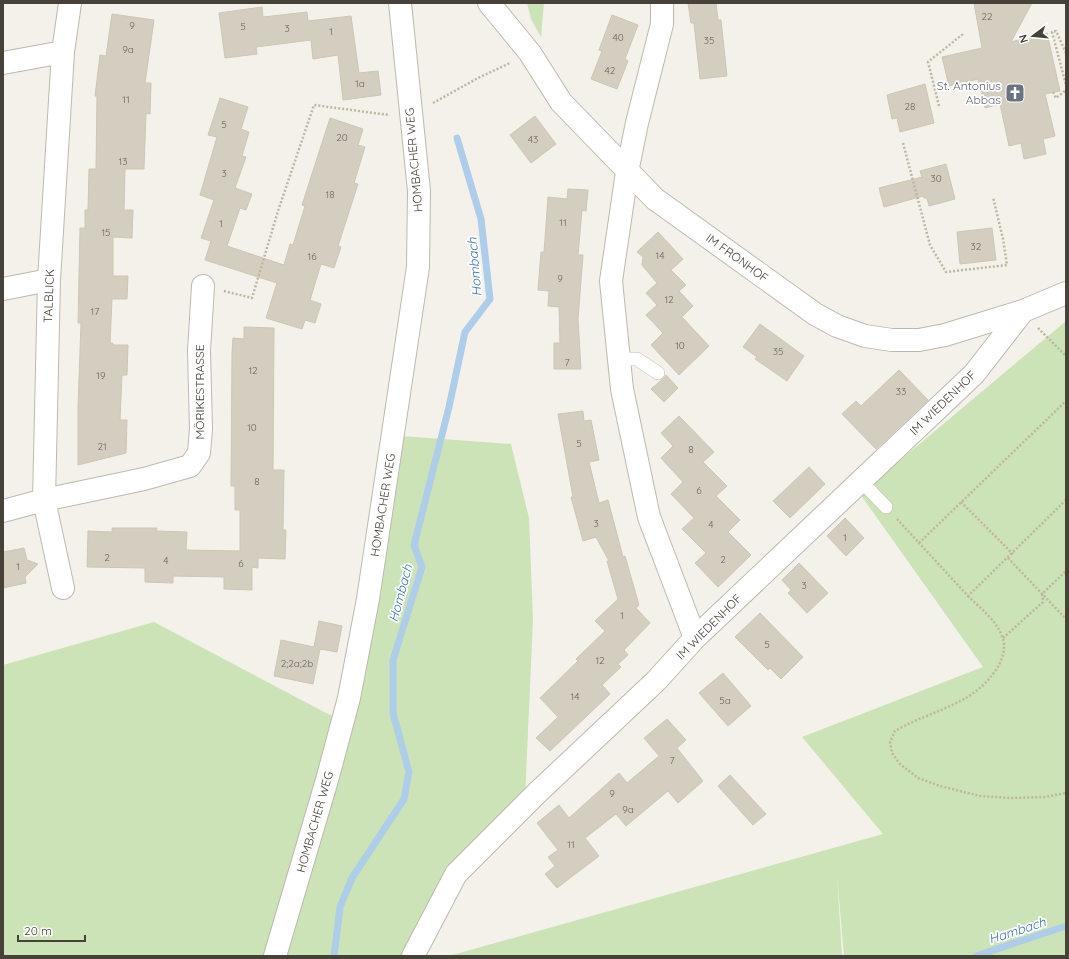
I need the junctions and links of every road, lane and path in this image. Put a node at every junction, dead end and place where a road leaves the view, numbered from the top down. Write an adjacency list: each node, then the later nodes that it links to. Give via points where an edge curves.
1 (70, 3): 6 (street, TALBLICK)
2 (400, 3): 14 (street, HOMBACHER WEG)
3 (489, 3): 7 (street, IM FRONHOF)
4 (662, 3): 16 (street, via 662,24)
5 (963, 34): 13 (path, via 928,62)
6 (63, 52): 9 (street); 18 (street, TALBLICK)
7 (530, 53): 14 (path, via 427,106); 16 (street, IM FRONHOF, via 561,102)
8 (1066, 53): 10 (path, via 1056,31 1052,32)
9 (3, 63)
10 (1066, 85)
11 (1066, 90): 12 (path, via 1056,98)
12 (1053, 92)
13 (939, 106)
14 (410, 111): 19 (path, via 314,105 252,298); 45 (street, HOMBACHER WEG, via 419,191 418,267 370,584 349,698)
15 (903, 143): 17 (path, via 930,245 946,272 1006,265)
16 (627, 172): 22 (street, IM FRONHOF, via 655,199 815,314 837,326 866,336 892,340 919,340); 25 (street, via 611,281)
17 (993, 197)
18 (49, 280): 20 (street); 29 (street, TALBLICK)
19 (203, 286): 29 (street, MÖRIKESTRASSE, via 199,351 200,453 190,466 144,479)
20 (3, 289)
21 (1066, 293): 22 (street, IM FRONHOF)
22 (1023, 312): 28 (street, IM WIEDENHOF, via 974,374)
23 (1042, 332): 24 (path)
24 (1066, 356)
25 (619, 359): 26 (lane, via 637,359); 42 (street, via 622,389 649,517)
26 (658, 373)
27 (1066, 401): 31 (path)
28 (861, 481): 32 (lane); 42 (street, IM WIEDENHOF)
29 (44, 500): 33 (street, MÖRIKESTRASSE); 38 (street, TALBLICK)
30 (1066, 500): 35 (path)
31 (961, 502): 34 (path); 35 (path)
32 (886, 507): 34 (path)
33 (3, 511)
34 (919, 543): 40 (path)
35 (1013, 554): 36 (path)
36 (1008, 558): 39 (path); 40 (path)
37 (1066, 571): 39 (path)
38 (63, 588)
39 (1042, 594): 41 (path); 43 (path, via 1043,602)
40 (968, 596): 43 (path, via 998,627)
41 (1066, 619)
42 (695, 638): 46 (street, IM WIEDENHOF, via 656,681 538,792 456,874)
43 (1003, 638): 44 (path, via 1004,651 999,666 986,682 965,699 895,731 890,742 892,753 900,764 918,778 980,796 1010,798)
44 (1066, 793)
45 (275, 956)
46 (413, 956)

